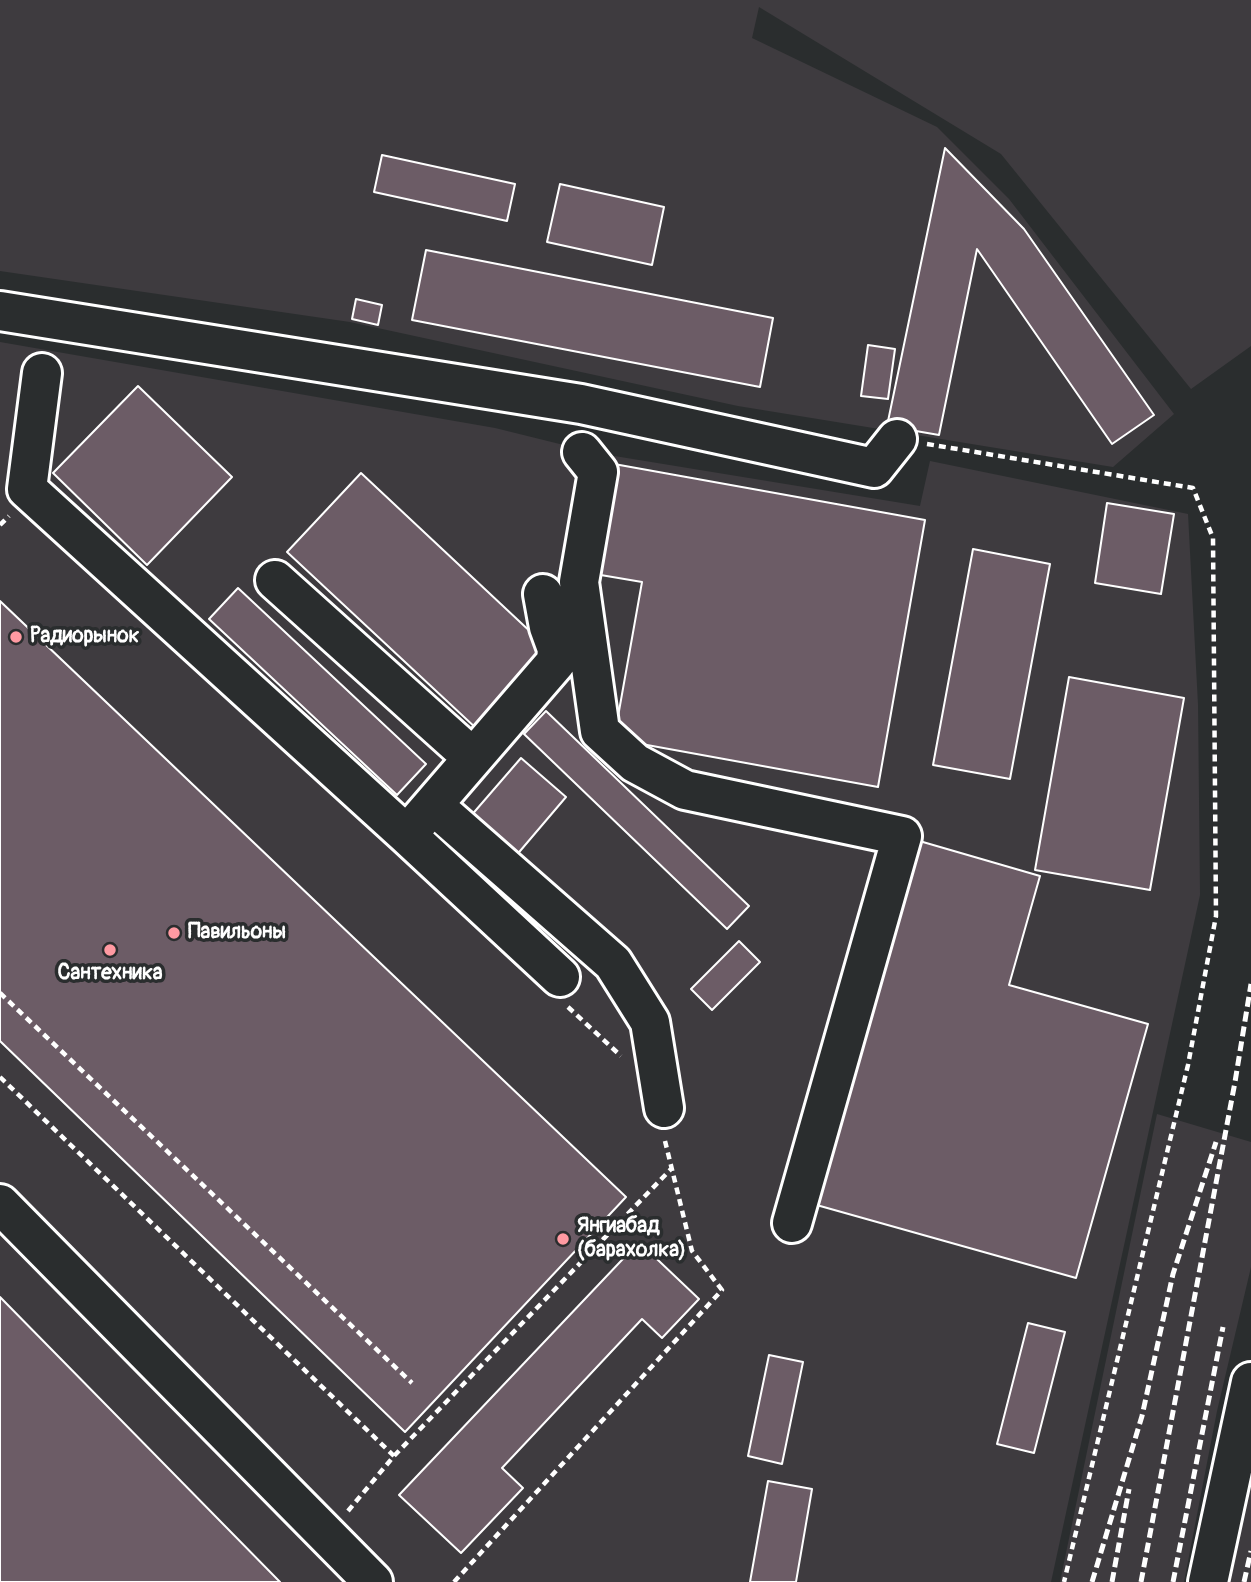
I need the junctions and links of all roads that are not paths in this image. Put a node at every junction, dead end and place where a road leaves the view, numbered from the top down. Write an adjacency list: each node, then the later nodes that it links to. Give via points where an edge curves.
1 (0, 311): 3 (street, via 581,404 874,468)
2 (42, 373): 9 (street, via 27,489)
3 (897, 439)
4 (582, 452): 13 (street, via 598,471 579,582 600,731 635,764 685,790 902,836)
5 (275, 580): 7 (street)
6 (543, 594): 7 (street, via 556,662)
7 (473, 758): 8 (street)
8 (433, 805): 9 (street); 11 (street, via 612,963 650,1022)
9 (407, 835): 10 (street)
10 (559, 988)
11 (663, 1120)
12 (0, 1204): 15 (street)
13 (792, 1223)
14 (1251, 1382): 16 (street)
15 (373, 1582)
16 (1209, 1582)

